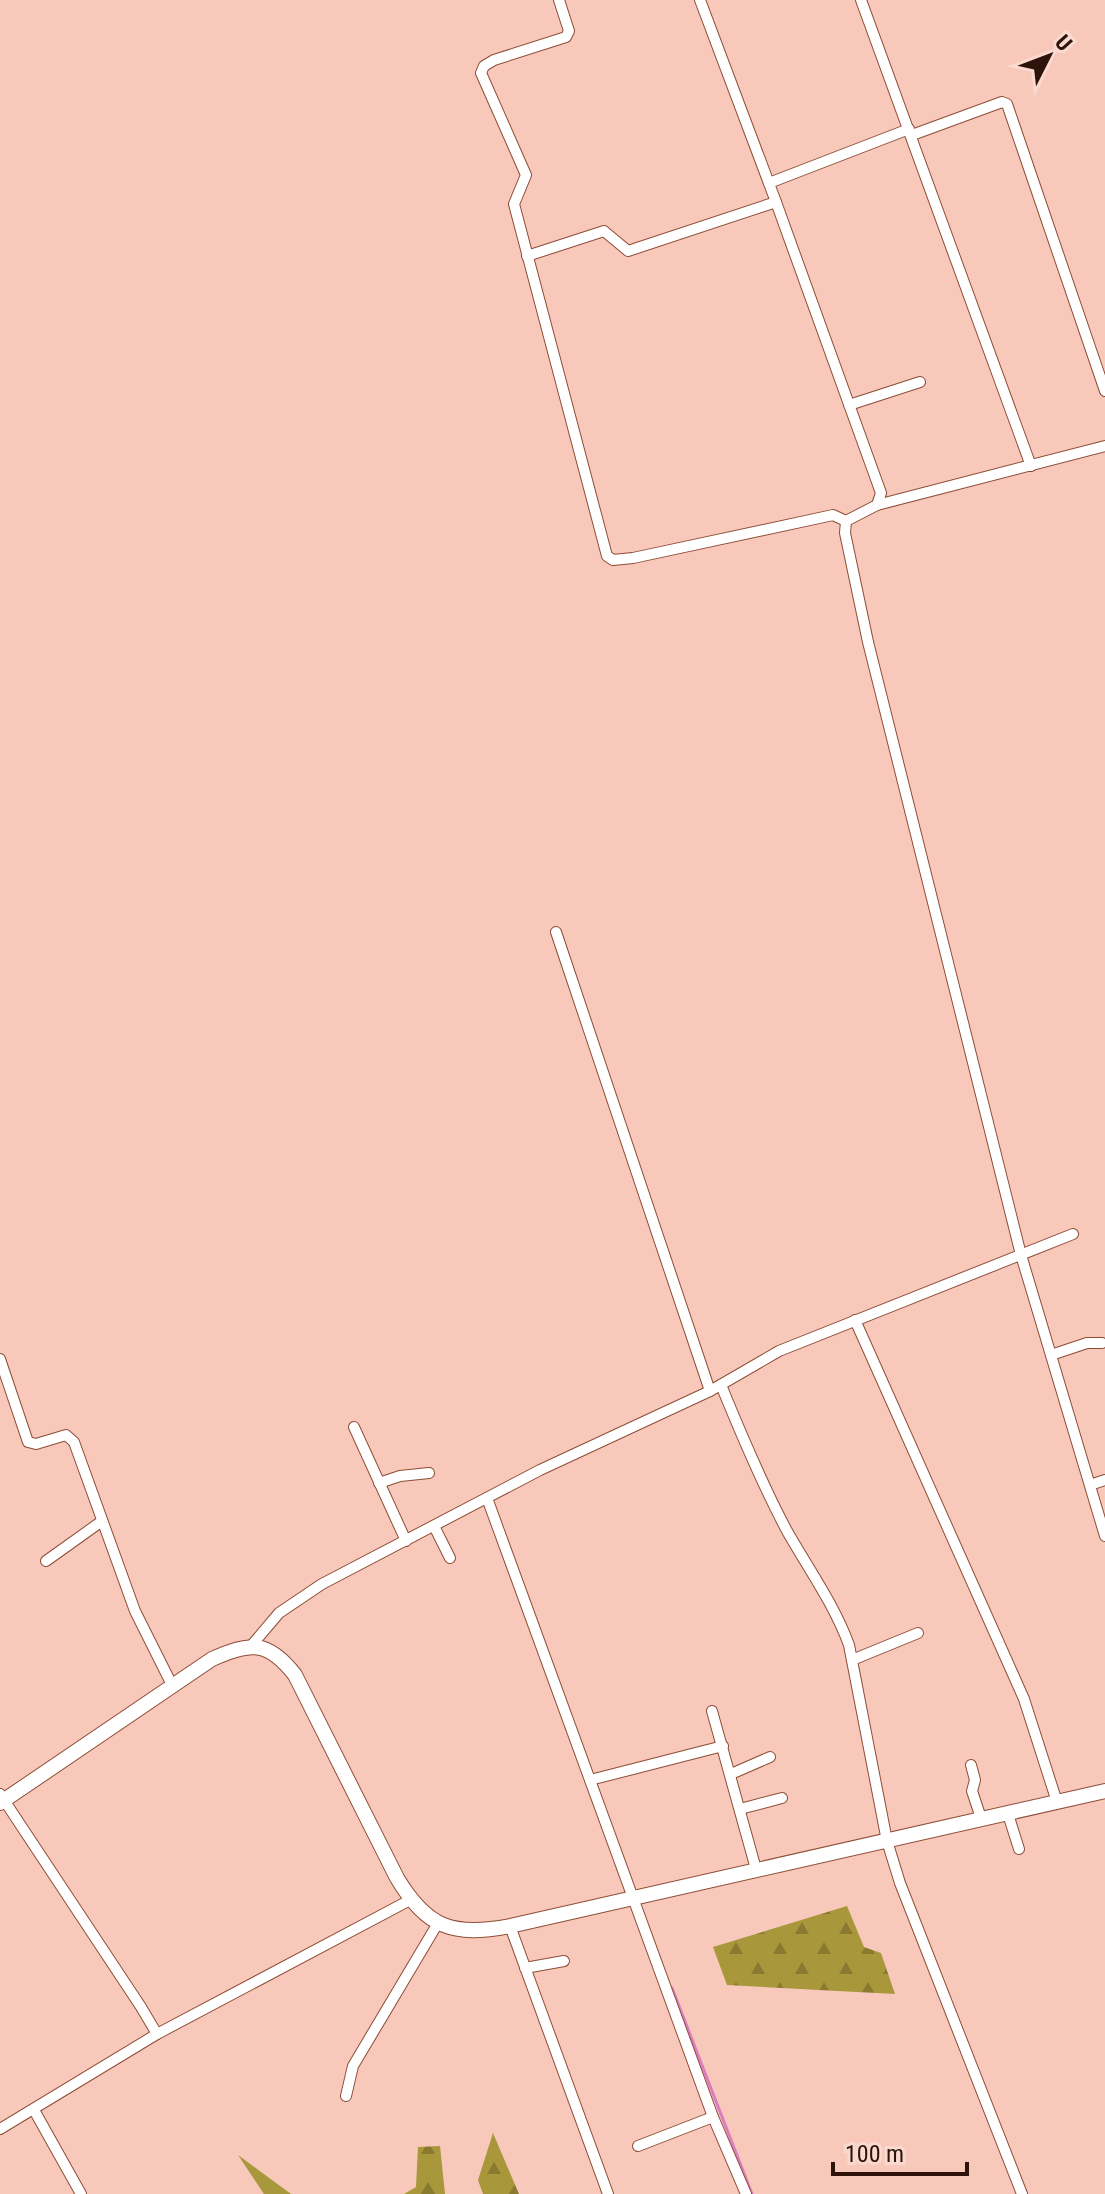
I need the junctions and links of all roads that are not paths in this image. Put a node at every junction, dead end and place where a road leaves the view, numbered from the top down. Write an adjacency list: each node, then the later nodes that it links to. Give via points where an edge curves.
1 (559, 0): 7 (street, via 569,31 566,37 494,60 481,73 526,175 514,204)
2 (700, 0): 5 (street)
3 (861, 0): 4 (street)
4 (910, 132): 5 (street); 9 (street, via 1007,104); 12 (street)
5 (769, 183): 6 (street)
6 (777, 203): 7 (street, via 628,251 604,231); 10 (street)
7 (527, 256): 14 (street, via 607,556 633,558 833,515)
8 (920, 382): 10 (street)
9 (1105, 391)
10 (849, 405): 13 (street, via 881,493)
11 (1105, 446): 12 (street)
12 (1031, 466): 13 (street)
13 (877, 505): 14 (street)
14 (846, 521): 17 (street, via 868,642)
15 (556, 932): 23 (street)
16 (1073, 1234): 17 (street)
17 (1021, 1255): 18 (street); 20 (street)
18 (855, 1320): 22 (street, via 779,1351); 49 (street, via 1024,1699)
19 (1102, 1343): 20 (street)
20 (1051, 1355): 28 (street)
21 (0, 1359): 30 (street, via 28,1442 72,1438)
22 (721, 1385): 23 (street); 38 (street, via 786,1529 842,1626)
23 (710, 1391): 29 (street)
24 (354, 1427): 27 (street)
25 (429, 1473): 27 (street)
26 (1105, 1480): 28 (street)
27 (379, 1483): 33 (street)
28 (1090, 1485): 32 (street)
29 (487, 1498): 31 (street); 45 (street)
30 (102, 1521): 35 (street); 39 (street, via 135,1611)
31 (434, 1526): 33 (street); 34 (street)
32 (1105, 1536)
33 (406, 1541): 37 (street, via 294,1601)
34 (450, 1558)
35 (46, 1561)
36 (918, 1633): 38 (street)
37 (251, 1646): 39 (main road, via 212,1659); 57 (main road, via 276,1653 295,1675)
38 (852, 1660): 53 (street)
39 (172, 1685): 48 (main road)
40 (712, 1711): 41 (street)
41 (723, 1746): 44 (street); 45 (street)
42 (770, 1757): 44 (street)
43 (971, 1765): 52 (street)
44 (731, 1774): 50 (street)
45 (590, 1780): 56 (street)
46 (1105, 1791): 49 (main road)
47 (782, 1798): 50 (street)
48 (1, 1799): 62 (street)
49 (1057, 1802): 51 (main road)
50 (740, 1809): 55 (street)
51 (1008, 1814): 52 (main road); 54 (street)
52 (981, 1818): 53 (main road)
53 (887, 1841): 55 (main road); 71 (street)
54 (1019, 1849)
55 (756, 1869): 56 (main road)
56 (633, 1897): 59 (main road); 65 (street)
57 (410, 1900): 58 (main road); 62 (street)
58 (438, 1923): 59 (main road, via 457,1931); 63 (street, via 353,2066)
59 (510, 1926): 61 (street)
60 (564, 1961): 61 (street)
61 (525, 1968): 69 (street)
62 (157, 2034): 64 (street)
63 (346, 2096)
64 (34, 2110): 66 (street); 68 (street)
65 (713, 2117): 67 (street); 70 (street)
66 (0, 2129)
67 (638, 2146)
68 (81, 2194)
69 (608, 2194)
70 (746, 2194)
71 (1022, 2194)

